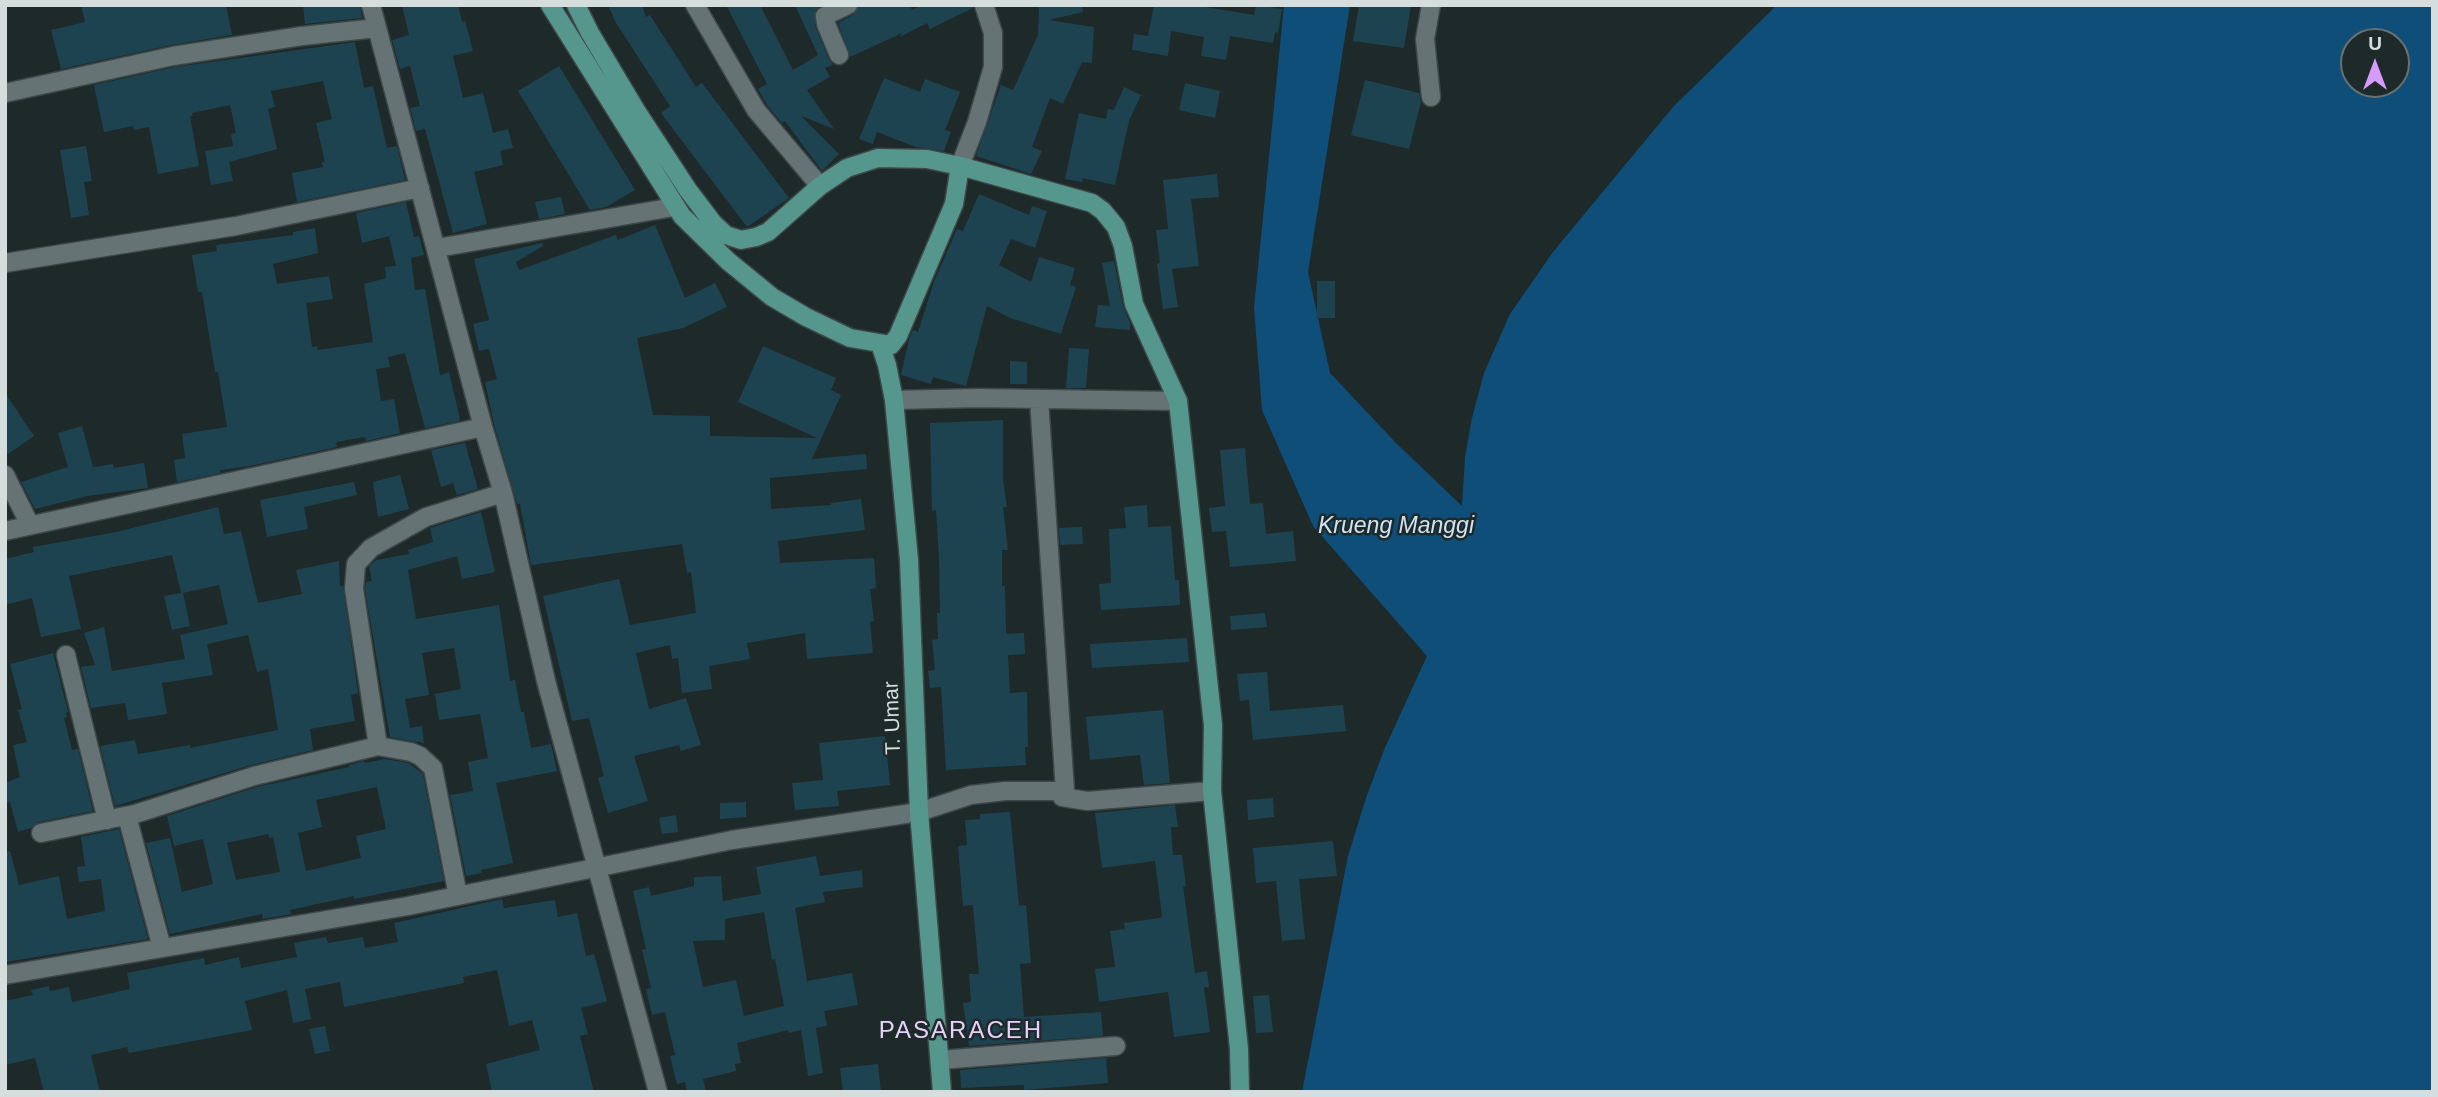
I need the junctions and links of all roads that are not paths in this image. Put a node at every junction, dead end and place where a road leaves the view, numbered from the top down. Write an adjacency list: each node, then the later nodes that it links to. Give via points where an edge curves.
1 (371, 5): 8 (street)
2 (550, 5): 15 (main road)
3 (576, 5): 13 (main road, via 637,112 718,230 741,240 756,237 777,225)
4 (695, 5): 13 (street, via 756,110)
5 (848, 5): 9 (street, via 825,16)
6 (984, 5): 12 (street, via 993,33 993,67)
7 (1431, 5): 11 (street, via 1425,39)
8 (377, 28): 10 (street, via 173,56); 14 (street)
9 (839, 55)
10 (5, 93)
11 (1431, 97)
12 (960, 166): 13 (main road, via 927,159 878,158 846,168); 18 (main road, via 954,204 898,337 891,345); 21 (main road, via 1103,211 1120,235 1134,304)
13 (820, 186)
14 (420, 188): 16 (street); 17 (street, via 236,226)
15 (674, 207): 16 (street); 18 (main road, via 706,242 772,297 837,333)
16 (437, 248): 22 (street)
17 (5, 263)
18 (880, 344): 20 (main road, T. Umar)
19 (1039, 399): 20 (street); 21 (street); 29 (street)
20 (894, 400): 31 (main road, T. Umar, via 909,561)
21 (1178, 401): 30 (main road, via 1213,725)
22 (483, 427): 24 (street); 25 (street)
23 (5, 475): 25 (street)
24 (503, 493): 28 (street, via 426,517 371,548 356,564 354,589); 35 (street, via 546,681)
25 (30, 526): 26 (street)
26 (5, 531)
27 (66, 655): 33 (street)
28 (378, 746): 32 (street, via 254,776); 36 (street, via 411,752 433,768)
29 (1065, 790): 30 (street, via 1062,797 1074,801); 31 (street, via 971,795)
30 (1212, 791): 43 (main road)
31 (919, 812): 35 (street); 40 (main road, T. Umar)
32 (127, 816): 33 (street); 37 (street)
33 (107, 820): 34 (street)
34 (41, 834)
35 (597, 866): 36 (street); 41 (street)
36 (458, 895): 37 (street)
37 (162, 948): 38 (street)
38 (5, 975)
39 (1116, 1046): 40 (street)
40 (940, 1060): 42 (main road, T. Umar)
41 (658, 1092)
42 (942, 1092)
43 (1240, 1092)

